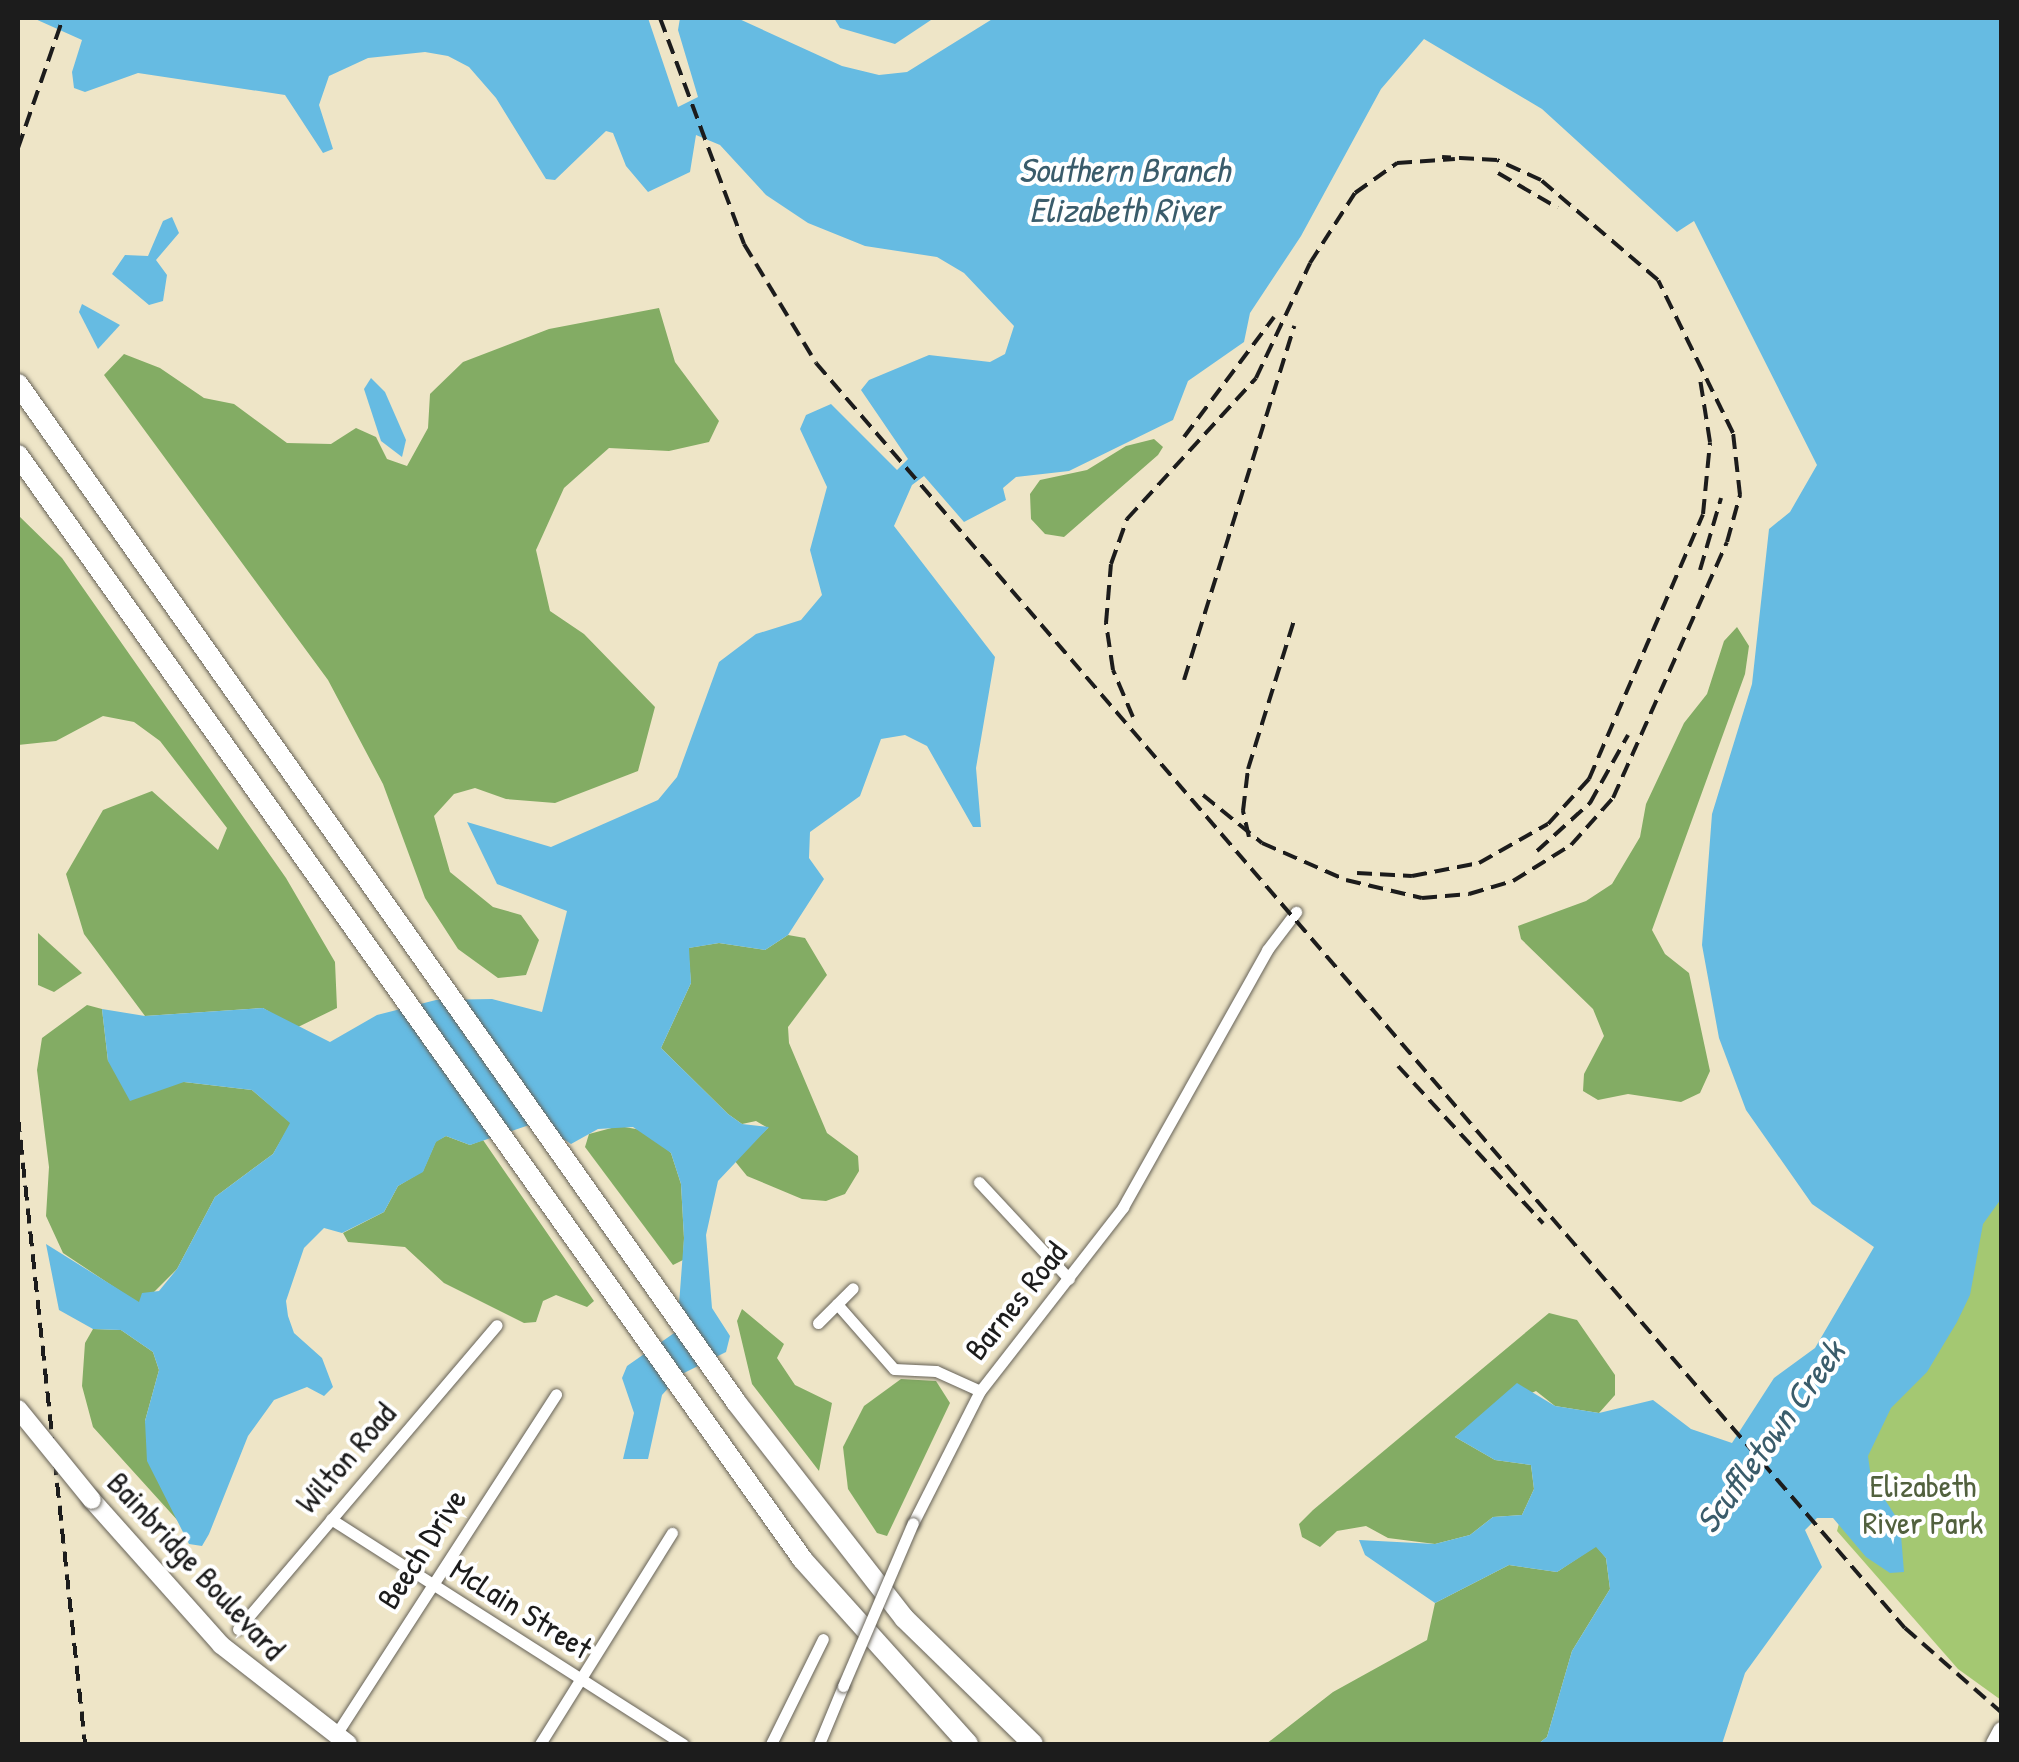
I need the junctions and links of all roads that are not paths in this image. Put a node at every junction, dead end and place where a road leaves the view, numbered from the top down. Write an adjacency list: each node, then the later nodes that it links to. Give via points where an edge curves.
1 (18, 384): 26 (highway, via 736,1402 904,1618)
2 (18, 455): 25 (highway, via 831,1596)
3 (1296, 912): 5 (street, Barnes Road, via 1124,1206)
4 (980, 1182): 5 (street)
5 (1069, 1280): 10 (street, Barnes Road)
6 (853, 1288): 7 (street)
7 (837, 1304): 8 (street); 10 (street, via 894,1368 936,1372)
8 (818, 1323)
9 (497, 1325): 13 (street, Wilton Road)
10 (980, 1390): 24 (street, Barnes Road, bridge, via 913,1523)
11 (556, 1394): 15 (street, Beech Drive)
12 (18, 1409): 20 (main road, Bainbridge Boulevard, bridge, via 221,1646)
13 (330, 1519): 15 (street, McLain Street); 16 (street, Wilton Road)
14 (672, 1533): 18 (street)
15 (431, 1584): 18 (street, McLain Street); 20 (street, Beech Drive)
16 (238, 1628)
17 (823, 1638): 23 (street)
18 (582, 1679): 21 (street); 22 (street, McLain Street)
19 (2002, 1731): 27 (main road)
20 (342, 1740)
21 (540, 1744)
22 (683, 1744)
23 (771, 1744)
24 (819, 1744)
25 (968, 1744)
26 (1033, 1744)
27 (1996, 1744)

